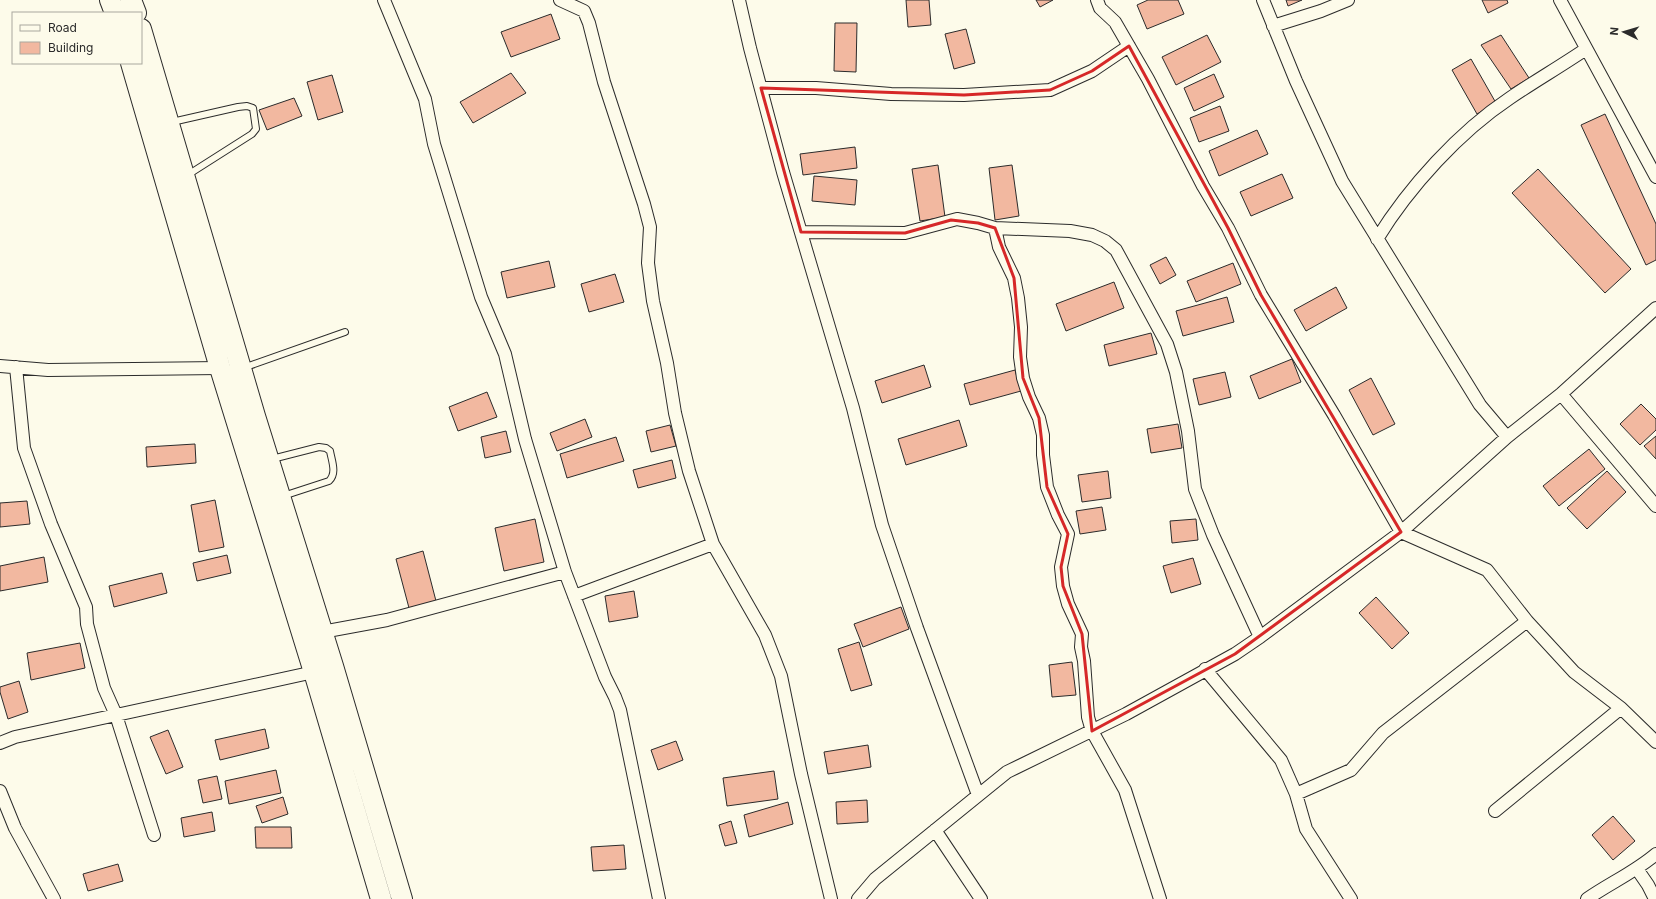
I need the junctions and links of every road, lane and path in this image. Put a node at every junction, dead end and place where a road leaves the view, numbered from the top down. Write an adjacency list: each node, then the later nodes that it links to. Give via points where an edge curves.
1 (110, 0): 10 (highway)
2 (131, 0): 11 (highway)
3 (384, 0): 37 (street, via 424,99 434,144 481,297 504,354 525,439)
4 (560, 0): 36 (street, via 584,11 589,23 604,82 644,204 650,227 648,263 653,301 675,413 689,471)
5 (739, 0): 17 (street)
6 (1097, 0): 14 (street, via 1100,8 1115,22)
7 (1263, 0): 12 (street)
8 (1348, 0): 12 (street)
9 (1560, 0): 15 (street)
10 (115, 12)
11 (136, 12)
12 (1273, 26): 23 (street, via 1342,182)
13 (142, 32): 18 (highway)
14 (1129, 46): 17 (street, via 1092,71 1050,90 964,95); 35 (street, via 1261,294)
15 (1586, 48): 20 (street); 23 (street, via 1509,99 1448,150 1393,213)
16 (131, 64): 28 (highway)
17 (760, 88): 22 (street)
18 (169, 123): 19 (highway); 19 (lane, via 238,107 253,108 256,129 252,134)
19 (185, 176): 29 (highway)
20 (1656, 177)
21 (995, 228): 22 (street, via 957,219 905,233); 41 (street, via 1070,231 1092,235 1105,241 1122,259 1167,344 1176,372 1188,431 1195,489); 46 (street, via 999,247 1014,278 1021,327 1020,357 1023,378 1039,418 1047,487 1068,534 1061,567 1063,586 1082,634 1088,717)
22 (801, 232): 51 (street, via 853,408 882,525)
23 (1377, 239): 31 (street, via 1480,405)
24 (1656, 308): 30 (street)
25 (345, 332): 29 (lane)
26 (0, 366): 27 (street)
27 (16, 367): 28 (street, via 48,370); 45 (street, via 24,448 51,524 86,607 87,624 97,663 104,688)
28 (220, 368): 43 (highway)
29 (242, 368): 32 (highway)
30 (1561, 394): 31 (street); 34 (street)
31 (1508, 437): 35 (street)
32 (269, 460): 33 (highway); 33 (lane, via 319,447 330,451 334,472 329,481)
33 (280, 497): 40 (highway)
34 (1656, 506)
35 (1401, 532): 39 (street, via 1487,570); 41 (street)
36 (713, 544): 38 (street); 61 (street, via 765,636 781,676)
37 (565, 572): 38 (street); 40 (street, via 387,620)
38 (574, 596): 60 (street, via 620,710)
39 (1527, 621): 44 (street, via 1574,672); 50 (street, via 1382,733 1351,770)
40 (322, 632): 59 (highway)
41 (1260, 637): 42 (street, via 1235,654)
42 (1205, 669): 46 (street); 50 (street, via 1281,760)
43 (314, 672): 45 (street); 58 (highway)
44 (1621, 708): 47 (street); 52 (street)
45 (116, 715): 48 (street, via 15,737); 54 (street)
46 (1092, 731): 51 (street, via 1007,772); 64 (street, via 1125,790)
47 (1656, 742)
48 (0, 743)
49 (0, 791): 57 (street, via 14,828)
50 (1296, 794): 65 (street, via 1306,829)
51 (978, 795): 53 (street)
52 (1495, 811)
53 (935, 830): 62 (street, via 875,879); 63 (street)
54 (154, 835)
55 (1656, 854): 56 (street)
56 (1637, 869): 66 (street); 67 (street)
57 (54, 899)
58 (381, 899)
59 (402, 899)
60 (659, 899)
61 (831, 899)
62 (858, 899)
63 (981, 899)
64 (1160, 899)
65 (1351, 899)
66 (1588, 899)
67 (1655, 899)

